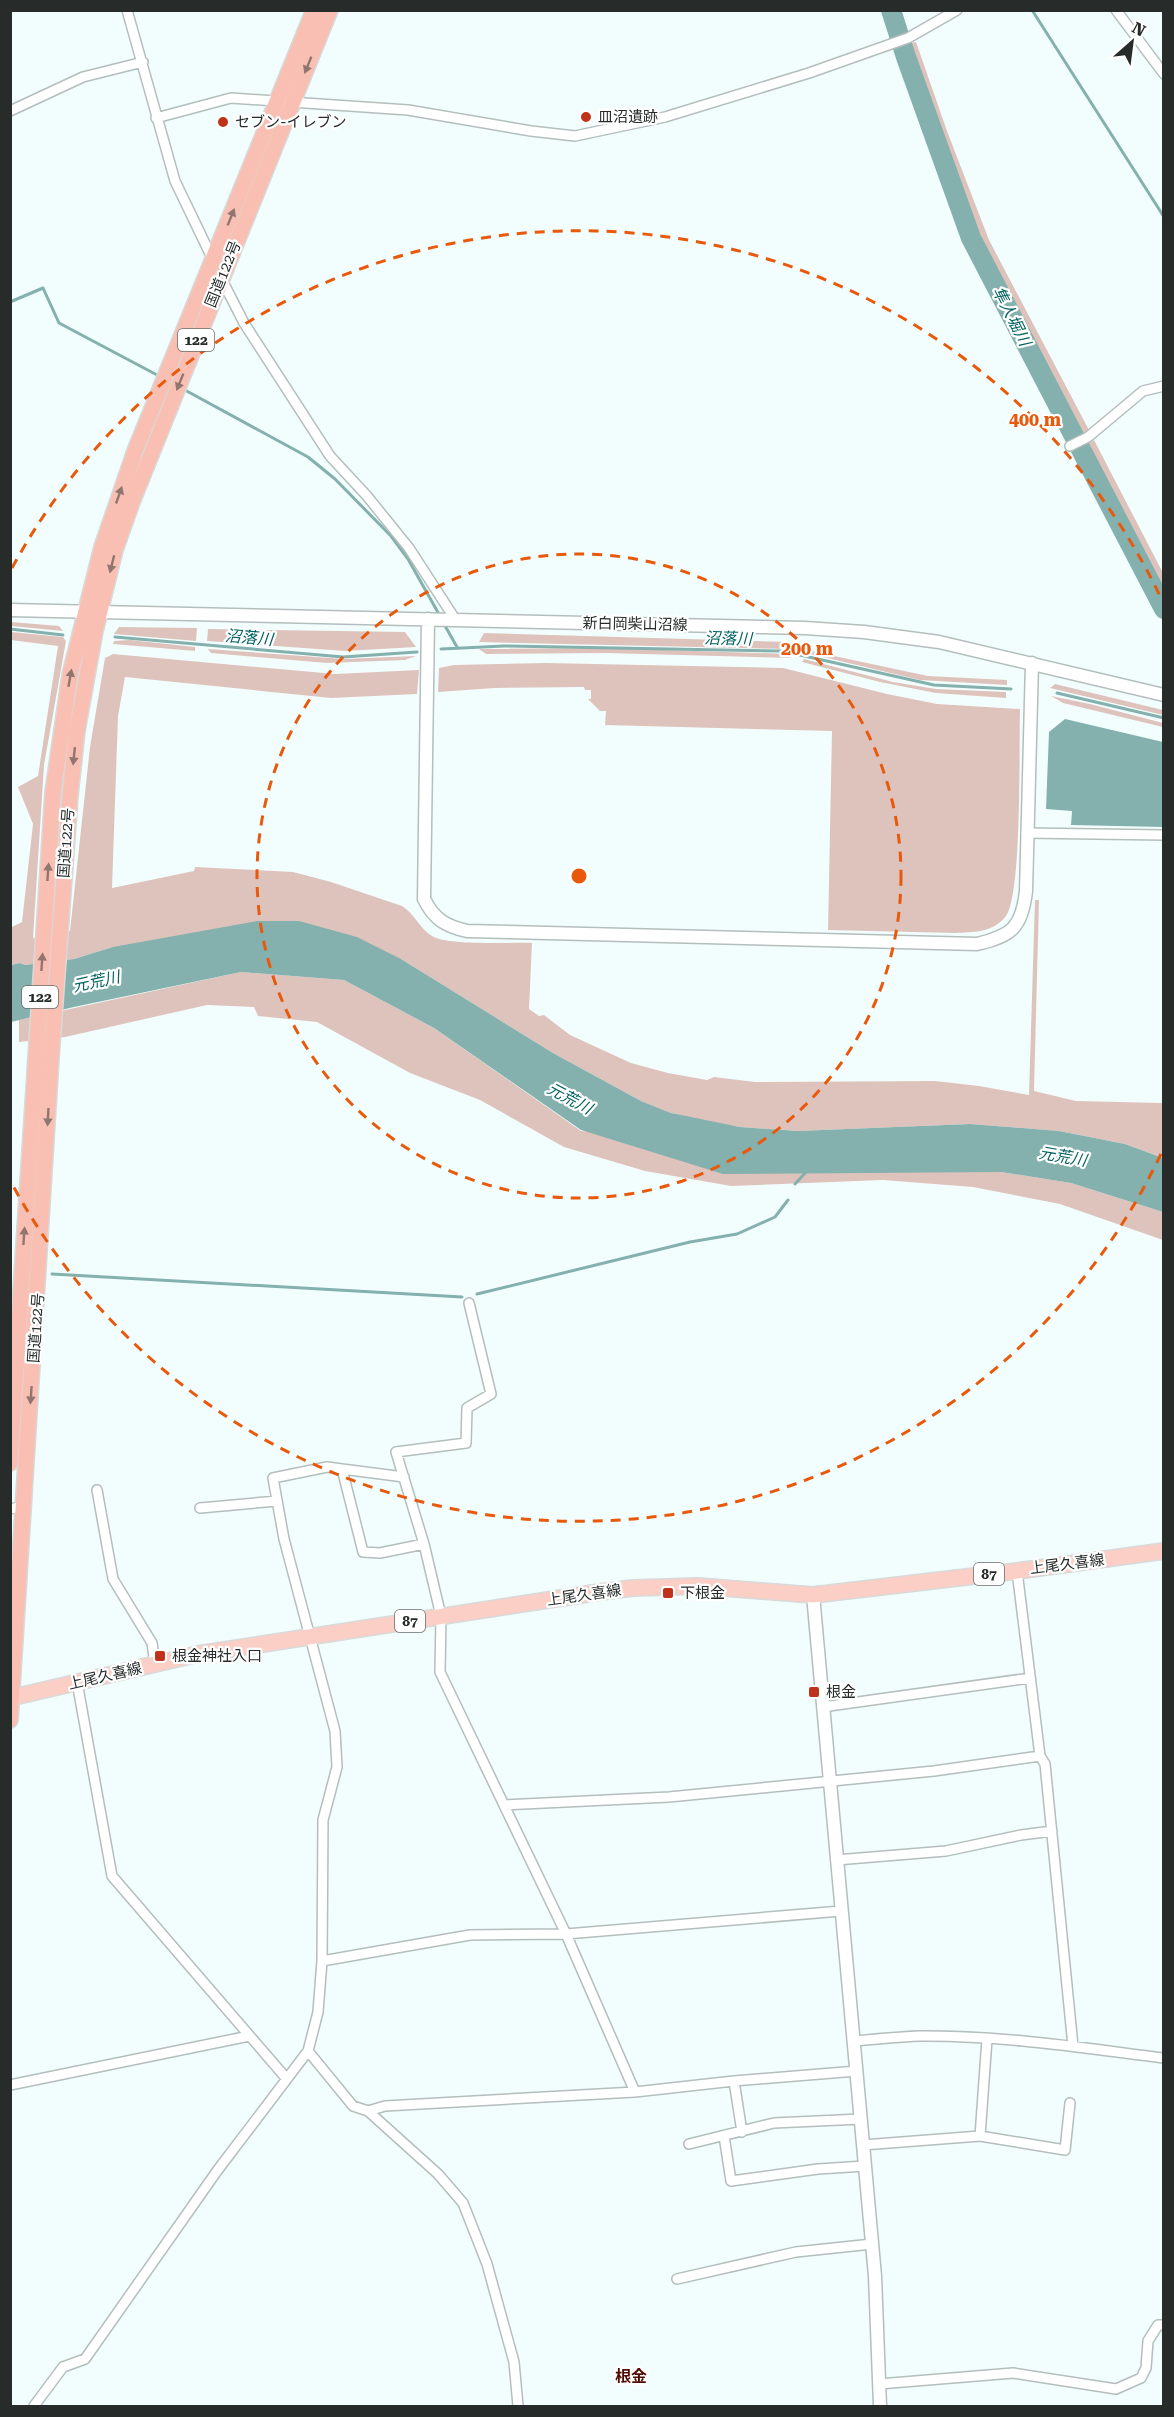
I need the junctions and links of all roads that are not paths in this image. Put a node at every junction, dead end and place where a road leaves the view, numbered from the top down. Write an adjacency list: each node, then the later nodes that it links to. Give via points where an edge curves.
1 (127, 10): 6 (street)
2 (314, 10): 8 (highway, 国道122号 / 122)
3 (330, 10): 9 (highway, 国道122号 / 122, one-way to 9)
4 (957, 10): 9 (street, via 908,38 809,73 665,117 575,136 408,110)
5 (1116, 10): 7 (street)
6 (143, 62): 10 (street, via 84,77); 11 (street)
7 (1164, 74)
8 (277, 101): 9 (street); 11 (street, via 231,98); 12 (highway, 国道122号 / 122, one-way to 8)
9 (293, 102): 13 (highway, 国道122号 / 122)
10 (10, 111)
11 (156, 118): 12 (street, via 175,181)
12 (213, 261): 13 (street); 17 (highway, 国道122号 / 122, one-way to 12, via 102,547 129,469)
13 (221, 279): 17 (highway, 国道122号 / 122, one-way to 17); 18 (street, via 244,323 330,456 409,549)
14 (1164, 386): 15 (street, via 1143,391 1088,437)
15 (1070, 446)
16 (10, 610): 17 (street, 新白岡柴山沼線)
17 (92, 612): 19 (street, 新白岡柴山沼線); 24 (highway, 国道122号 / 122, one-way to 17, via 53,792 70,675); 25 (highway, 国道122号 / 122, one-way to 25, via 70,795)
18 (455, 619): 19 (street, 新白岡柴山沼線); 20 (street, 新白岡柴山沼線, via 864,632 939,642)
19 (428, 620): 22 (street, via 424,899 432,915 452,928 977,944 1008,934 1024,911)
20 (1032, 663): 21 (street, 新白岡柴山沼線); 22 (street)
21 (1164, 695)
22 (1026, 833): 23 (street)
23 (1164, 835)
24 (17, 1262): 25 (street); 27 (highway, 国道122号 / 122)
25 (40, 1264): 32 (highway, 国道122号 / 122, one-way to 32)
26 (469, 1303): 29 (street, via 491,1394 467,1408 466,1443 396,1452)
27 (10, 1462)
28 (342, 1469): 29 (street); 31 (street, via 327,1467 273,1478); 34 (street, via 363,1552 380,1553)
29 (404, 1477): 34 (street)
30 (97, 1490): 40 (street, via 113,1579 152,1643)
31 (277, 1501): 33 (street); 39 (street)
32 (17, 1508): 43 (highway, 国道122号 / 122)
33 (200, 1508)
34 (424, 1544): 38 (street)
35 (1164, 1551): 36 (main road, 上尾久喜線 / 87)
36 (1017, 1571): 37 (main road, 上尾久喜線 / 87); 41 (street)
37 (813, 1594): 38 (main road, 上尾久喜線 / 87, via 698,1586 633,1588); 44 (street)
38 (441, 1616): 39 (main road, 上尾久喜線 / 87); 48 (street, via 440,1672)
39 (309, 1636): 40 (main road, 上尾久喜線 / 87); 53 (street, via 335,1731 337,1767 323,1820)
40 (154, 1664): 42 (main road, 上尾久喜線 / 87)
41 (1030, 1678): 44 (street); 46 (street)
42 (77, 1682): 43 (main road, 上尾久喜線 / 87); 54 (street, via 112,1876)
43 (11, 1697): 45 (highway, 国道122号 / 122)
44 (822, 1707): 47 (street)
45 (10, 1720)
46 (1040, 1756): 47 (street); 49 (street, via 1045,1764)
47 (829, 1782): 48 (street, via 669,1797); 50 (street)
48 (505, 1805): 52 (street)
49 (1052, 1831): 50 (street, via 946,1851); 57 (street)
50 (836, 1860): 51 (street)
51 (841, 1911): 52 (street); 56 (street)
52 (566, 1934): 53 (street, via 470,1935); 64 (street)
53 (321, 1961): 58 (street, via 318,2012)
54 (249, 2036): 61 (street); 63 (street)
55 (987, 2039): 56 (street, via 919,2036); 57 (street); 70 (street)
56 (855, 2041): 60 (street)
57 (1073, 2046): 59 (street)
58 (308, 2051): 61 (street); 66 (street, via 353,2106)
59 (1164, 2058)
60 (857, 2071): 62 (street); 67 (street)
61 (286, 2078): 78 (street, via 85,2359 63,2367)
62 (734, 2081): 64 (street); 68 (street)
63 (10, 2085)
64 (635, 2092): 66 (street, via 386,2106)
65 (1070, 2103): 70 (street, via 1065,2150)
66 (368, 2111): 79 (street, via 438,2174 463,2203 487,2264 514,2362)
67 (861, 2119): 68 (street, via 774,2123); 72 (street)
68 (742, 2132): 69 (street)
69 (724, 2136): 71 (street); 73 (street, via 731,2181)
70 (980, 2136): 72 (street)
71 (689, 2144)
72 (863, 2145): 73 (street)
73 (865, 2166): 74 (street)
74 (872, 2244): 75 (street, via 796,2252); 77 (street)
75 (677, 2279)
76 (1164, 2325): 77 (street, via 1158,2325 1148,2342 1141,2378 1116,2389 1013,2373)
77 (879, 2384): 80 (street)
78 (34, 2406)
79 (518, 2406)
80 (880, 2406)

